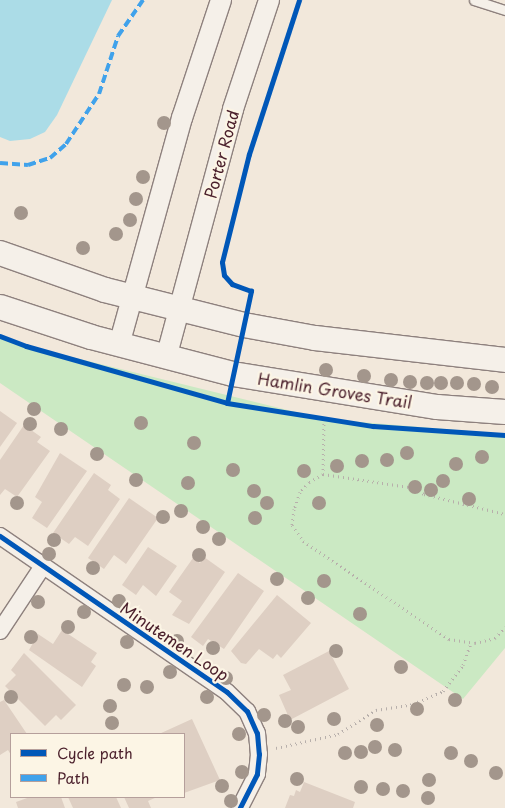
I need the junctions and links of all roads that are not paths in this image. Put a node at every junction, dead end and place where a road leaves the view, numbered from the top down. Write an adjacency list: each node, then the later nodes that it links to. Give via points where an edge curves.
1 (221, 0): 6 (street, via 182,118)
2 (269, 0): 8 (street, Porter Road, via 233,109)
3 (474, 0): 4 (lane)
4 (505, 10)
5 (0, 253): 6 (main road)
6 (132, 297): 8 (main road); 9 (street)
7 (0, 307): 9 (main road)
8 (180, 310): 10 (street, Porter Road); 11 (main road, via 315,338)
9 (119, 345): 10 (main road)
10 (166, 358): 12 (main road, Hamlin Groves Trail, via 315,389 437,407)
11 (505, 360)
12 (505, 412)
13 (0, 536): 14 (street, Minutemen Loop)
14 (43, 566): 15 (street); 16 (street, Minutemen Loop, via 228,692 247,711 257,734 260,754 257,774)
15 (0, 631)
16 (240, 808)

